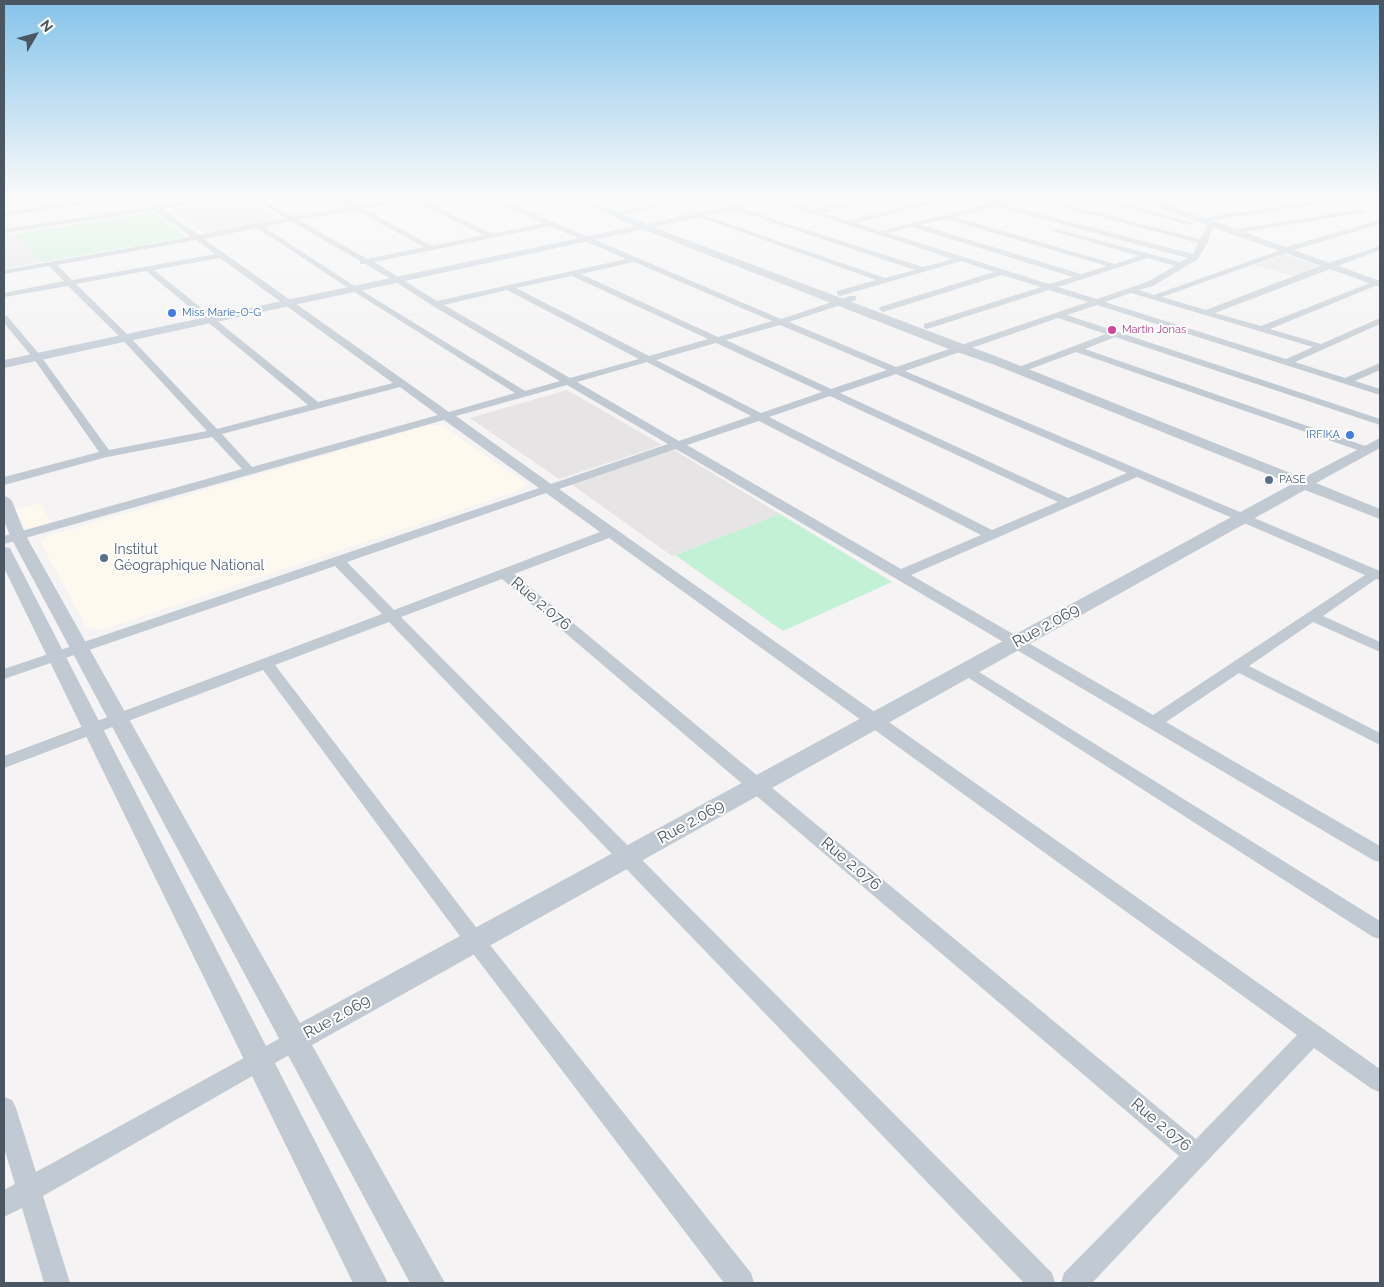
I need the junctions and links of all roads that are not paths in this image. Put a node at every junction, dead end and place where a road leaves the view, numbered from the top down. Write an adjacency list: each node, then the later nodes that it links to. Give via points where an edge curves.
1 (79, 259): 22 (street)
2 (197, 259): 26 (street)
3 (226, 259): 44 (street)
4 (310, 259): 36 (street)
5 (358, 259): 21 (street)
6 (377, 259): 21 (street)
7 (491, 259): 32 (main road)
8 (739, 259): 41 (street)
9 (824, 259): 33 (street)
10 (890, 259): 27 (street)
11 (960, 259): 27 (street); 29 (street)
12 (1023, 259): 31 (street)
13 (1091, 259): 24 (street)
14 (1137, 259): 24 (street)
15 (1159, 259): 23 (street)
16 (1191, 259): 23 (street)
17 (1263, 259): 42 (street)
18 (1309, 259): 25 (street)
19 (1348, 259): 25 (street)
20 (632, 260): 30 (street); 53 (street)
21 (363, 262): 32 (street)
22 (51, 264): 28 (street); 35 (street)
23 (1181, 265): 39 (street, via 1157,281)
24 (1115, 266): 31 (street)
25 (1328, 266): 34 (street); 48 (street)
26 (147, 268): 35 (street); 51 (street)
27 (924, 270): 33 (street)
28 (4, 272)
29 (1002, 272): 37 (street); 47 (street)
30 (573, 273): 38 (street); 58 (street)
31 (1081, 277): 37 (street)
32 (396, 279): 36 (main road); 46 (street)
33 (886, 281): 41 (street)
34 (1379, 282): 55 (street)
35 (69, 283): 40 (street); 57 (street)
36 (354, 287): 44 (main road); 77 (street)
37 (1049, 287): 45 (street); 54 (street)
38 (509, 288): 46 (street); 64 (street)
39 (1132, 291): 42 (street); 45 (street)
40 (4, 295)
41 (840, 297): 43 (street); 53 (street); 61 (street)
42 (1155, 297): 48 (street)
43 (853, 298): 47 (street)
44 (288, 302): 51 (main road); 74 (street)
45 (1098, 302): 49 (street); 67 (street)
46 (436, 304): 72 (street)
47 (883, 309): 54 (street)
48 (1207, 313): 55 (street)
49 (1060, 316): 56 (street); 59 (street)
50 (4, 318): 63 (street)
51 (209, 319): 57 (main road); 78 (street)
52 (1380, 321): 60 (street)
53 (780, 322): 58 (street); 71 (street)
54 (927, 326): 59 (street)
55 (1262, 329): 60 (street)
56 (1116, 334): 62 (street); 81 (street)
57 (125, 336): 63 (main road); 82 (street)
58 (717, 339): 64 (street); 75 (street)
59 (972, 343): 61 (street); 66 (street, via 987,350)
60 (1322, 347): 67 (street)
61 (958, 348): 66 (street); 71 (street)
62 (1077, 349): 70 (street); 84 (street)
63 (35, 356): 65 (main road); 68 (main road); 85 (street)
64 (648, 359): 72 (street); 80 (street)
65 (4, 360)
66 (1000, 362): 70 (street)
67 (1287, 362): 73 (street)
68 (4, 364)
69 (1380, 366): 73 (street)
70 (1019, 370): 89 (street)
71 (896, 371): 75 (street); 87 (street)
72 (568, 381): 77 (street); 83 (street)
73 (1346, 381): 76 (street)
74 (401, 384): 78 (street); 79 (street)
75 (833, 392): 80 (street); 92 (street)
76 (1380, 392)
77 (523, 394): 79 (street)
78 (316, 406): 82 (street)
79 (446, 416): 86 (street); 90 (street)
80 (760, 417): 83 (street); 96 (street)
81 (1380, 422)
82 (213, 433): 85 (street); 86 (street)
83 (678, 445): 90 (street); 100 (street)
84 (1373, 446): 89 (street, Rue 2.069)
85 (106, 454): 88 (street)
86 (250, 471): 97 (street)
87 (1137, 472): 92 (street); 94 (street)
88 (4, 481)
89 (1304, 484): 93 (street); 94 (street, Rue 2.069)
90 (549, 489): 95 (street); 98 (street)
91 (4, 501): 97 (street)
92 (1067, 502): 96 (street)
93 (1380, 514)
94 (1243, 518): 101 (street); 104 (street, Rue 2.069)
95 (611, 533): 99 (street); 113 (street)
96 (991, 535): 100 (street)
97 (8, 543): 105 (street); 107 (street)
98 (338, 561): 102 (street); 105 (street)
99 (505, 574): 102 (street); 118 (street, Rue 2.076)
100 (899, 575): 104 (street)
101 (1378, 575): 103 (street)
102 (392, 616): 108 (street); 120 (street)
103 (1312, 616): 106 (street); 109 (street)
104 (1016, 643): 110 (street, Rue 2.069); 114 (street)
105 (80, 648): 107 (street); 112 (street)
106 (1380, 648)
107 (56, 656): 111 (street); 115 (street)
108 (266, 664): 112 (street); 122 (street)
109 (1238, 666): 114 (street); 116 (street)
110 (966, 670): 113 (street, Rue 2.069); 121 (street)
111 (4, 674)
112 (120, 720): 115 (street); 124 (street)
113 (874, 721): 118 (street, Rue 2.069); 123 (street)
114 (1153, 723): 119 (street)
115 (93, 729): 117 (street); 125 (street)
116 (1380, 740)
117 (4, 762)
118 (757, 786): 120 (street, Rue 2.069); 128 (street, Rue 2.076)
119 (1380, 855)
120 (627, 857): 122 (street, Rue 2.069); 135 (street)
121 (1380, 930)
122 (475, 941): 124 (street, Rue 2.069); 134 (street)
123 (1313, 1034): 126 (street); 128 (street)
124 (295, 1040): 125 (street, Rue 2.069); 133 (street)
125 (258, 1060): 129 (street, Rue 2.069); 132 (street)
126 (1380, 1082)
127 (4, 1108): 129 (street)
128 (1197, 1155): 136 (street)
129 (28, 1190): 130 (street, Rue 2.069); 131 (street)
130 (4, 1204)
131 (57, 1283)
132 (371, 1283)
133 (428, 1283)
134 (741, 1283)
135 (1042, 1283)
136 (1074, 1283)

